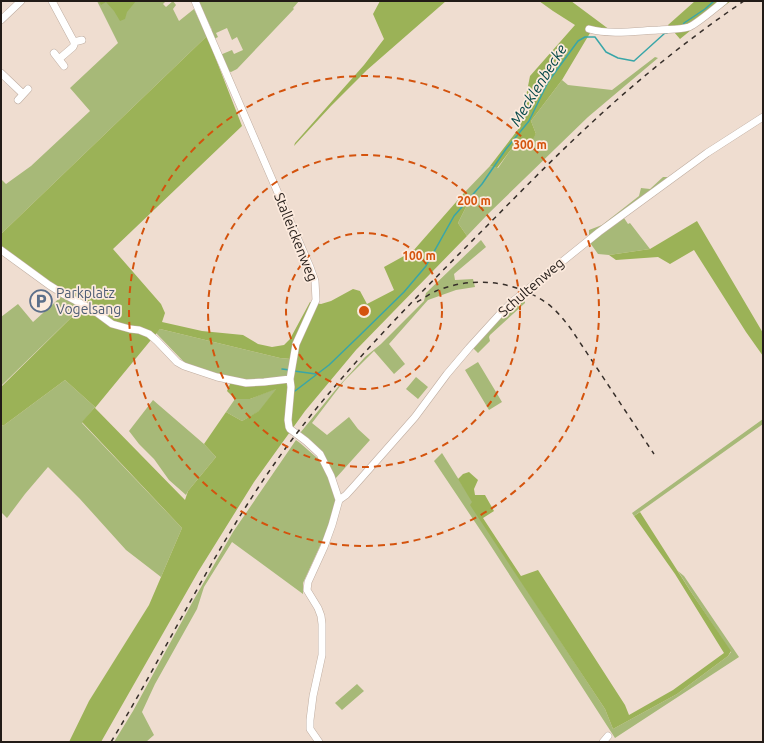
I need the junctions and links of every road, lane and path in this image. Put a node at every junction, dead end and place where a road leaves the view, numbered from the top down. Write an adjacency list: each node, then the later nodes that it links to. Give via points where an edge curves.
1 (21, 1): 5 (street)
2 (52, 1): 8 (street)
3 (195, 1): 14 (street, Stalleickenweg, via 315,281 316,300 296,344)
4 (724, 1): 6 (street, via 695,23 682,28 627,32 599,32)
5 (1, 20)
6 (589, 29)
7 (82, 40): 8 (street)
8 (74, 42): 9 (street, via 73,47 57,56)
9 (64, 66)
10 (1, 73): 11 (street)
11 (23, 94)
12 (763, 117): 15 (street, Schultenweg, via 707,153 599,232 512,302 447,374 415,417 346,495)
13 (1, 250): 14 (street, via 49,285 112,324 149,334 184,366 246,383 264,382)
14 (291, 373): 15 (street, Stalleickenweg, via 289,427 320,454 331,476)
15 (338, 500): 16 (street, Stalleickenweg, via 324,547 308,582 308,590 318,608 322,624 322,655 310,720 310,728)
16 (319, 742)

